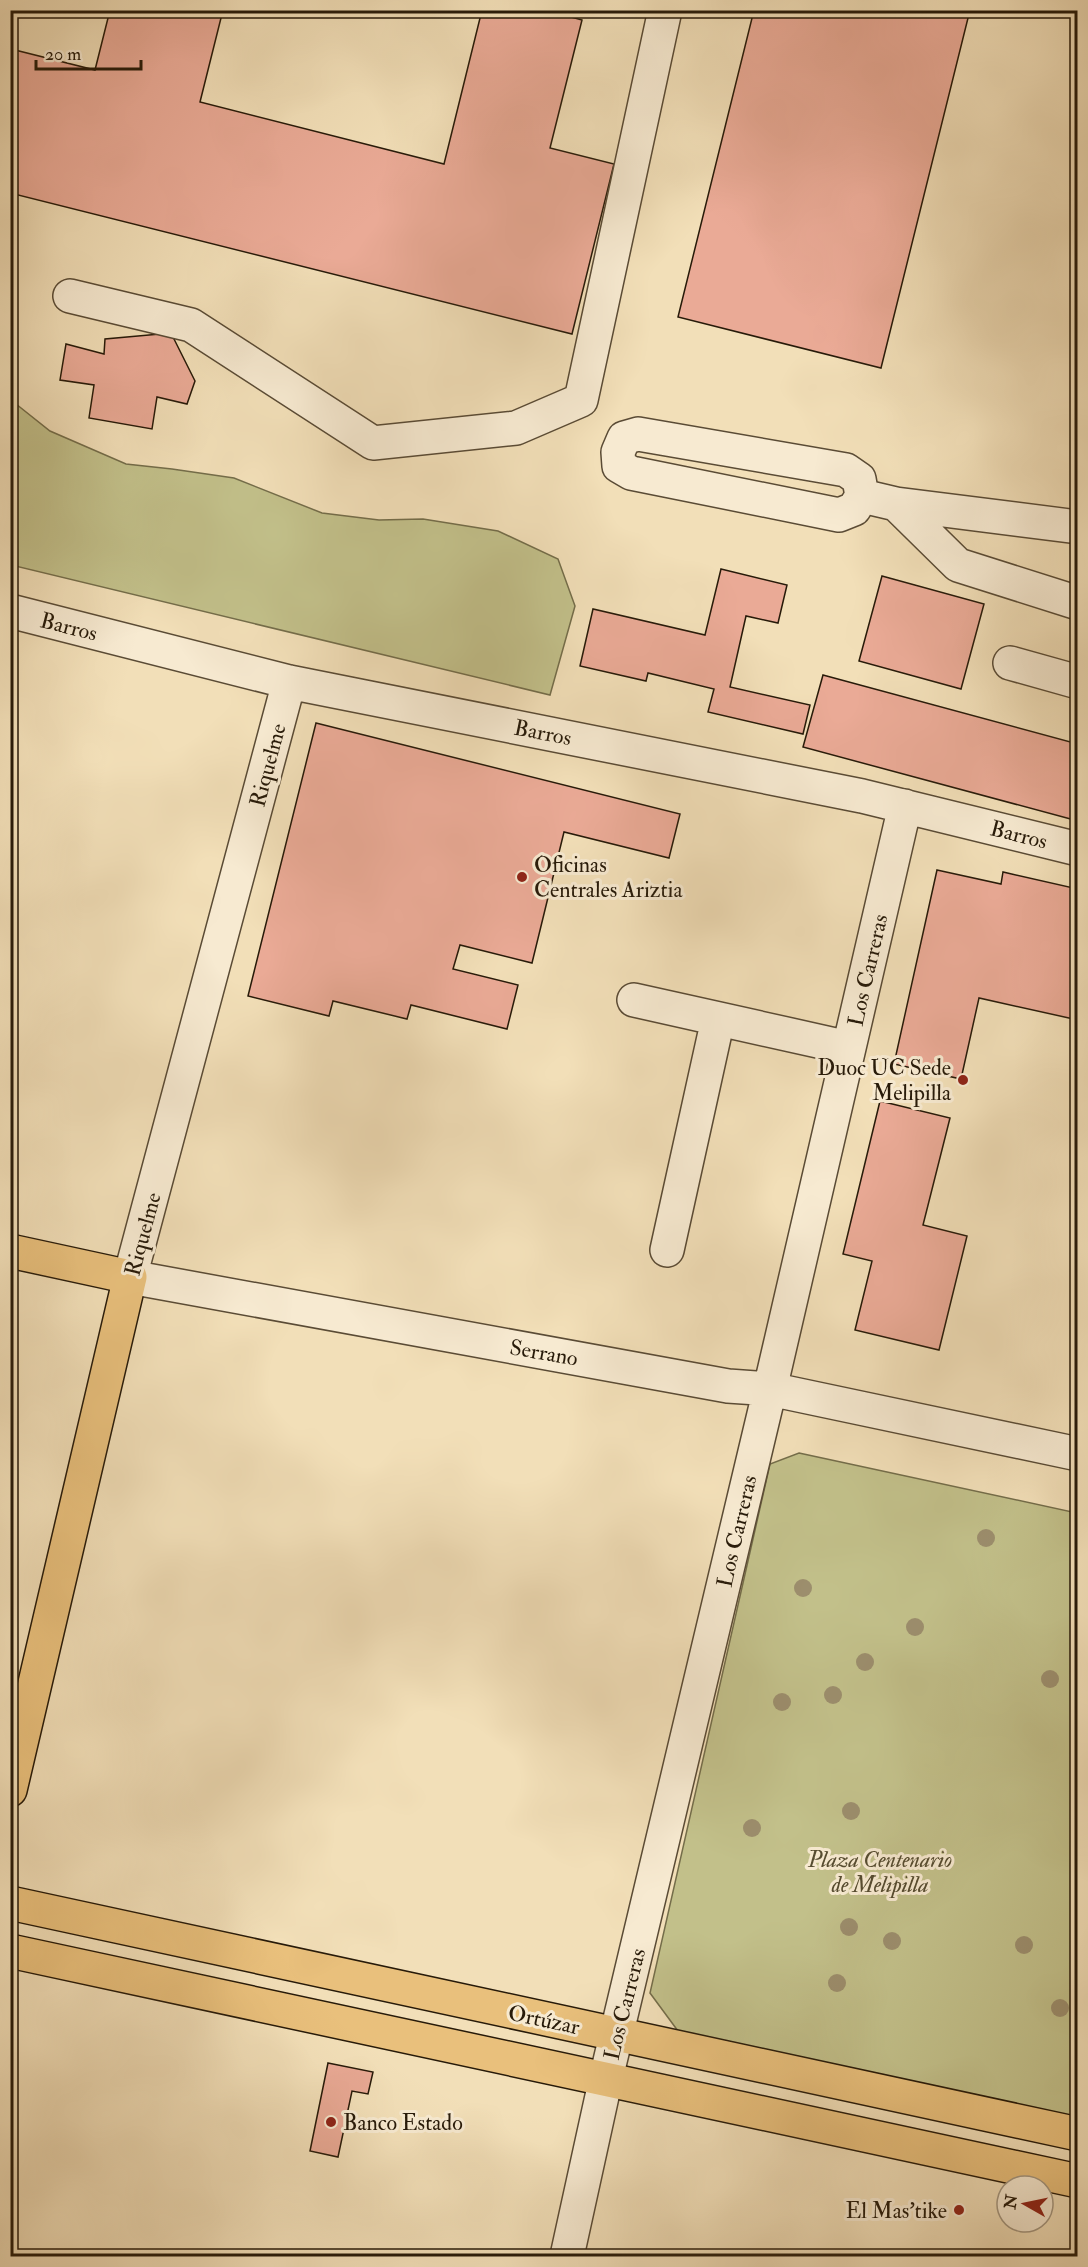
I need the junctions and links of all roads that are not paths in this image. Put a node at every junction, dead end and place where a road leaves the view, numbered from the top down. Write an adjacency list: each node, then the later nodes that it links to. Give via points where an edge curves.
1 (665, 10): 2 (street, via 581,400 516,429 373,442 191,325)
2 (70, 296)
3 (862, 496): 3 (street, via 859,479 846,470 638,434 624,438 618,452 619,466 631,473 839,515 854,509); 4 (street)
4 (896, 504): 5 (street); 6 (street, via 958,565)
5 (1077, 527)
6 (1077, 603)
7 (10, 611): 9 (street, Barros)
8 (1010, 663): 10 (street)
9 (290, 682): 11 (street, Barros); 18 (street, Riquelme)
10 (1077, 682)
11 (905, 806): 12 (street, Barros); 15 (street, Los Carreras)
12 (1077, 849)
13 (634, 1000): 14 (street)
14 (718, 1019): 15 (street); 16 (street)
15 (849, 1048): 19 (street, Los Carreras)
16 (667, 1250)
17 (10, 1251): 18 (main road, Serrano)
18 (130, 1277): 19 (street, Serrano, via 728,1386); 21 (main road, Riquelme)
19 (770, 1389): 20 (street, Serrano); 24 (street, Los Carreras)
20 (1077, 1454)
21 (10, 1790)
22 (10, 1903): 24 (main road, Ortúzar)
23 (10, 1951): 25 (main road, Ortúzar)
24 (617, 2034): 25 (street, Los Carreras); 26 (main road, Ortúzar)
25 (606, 2078): 27 (main road, Ortúzar); 28 (street, Los Carreras)
26 (1077, 2134)
27 (1077, 2181)
28 (567, 2256)

